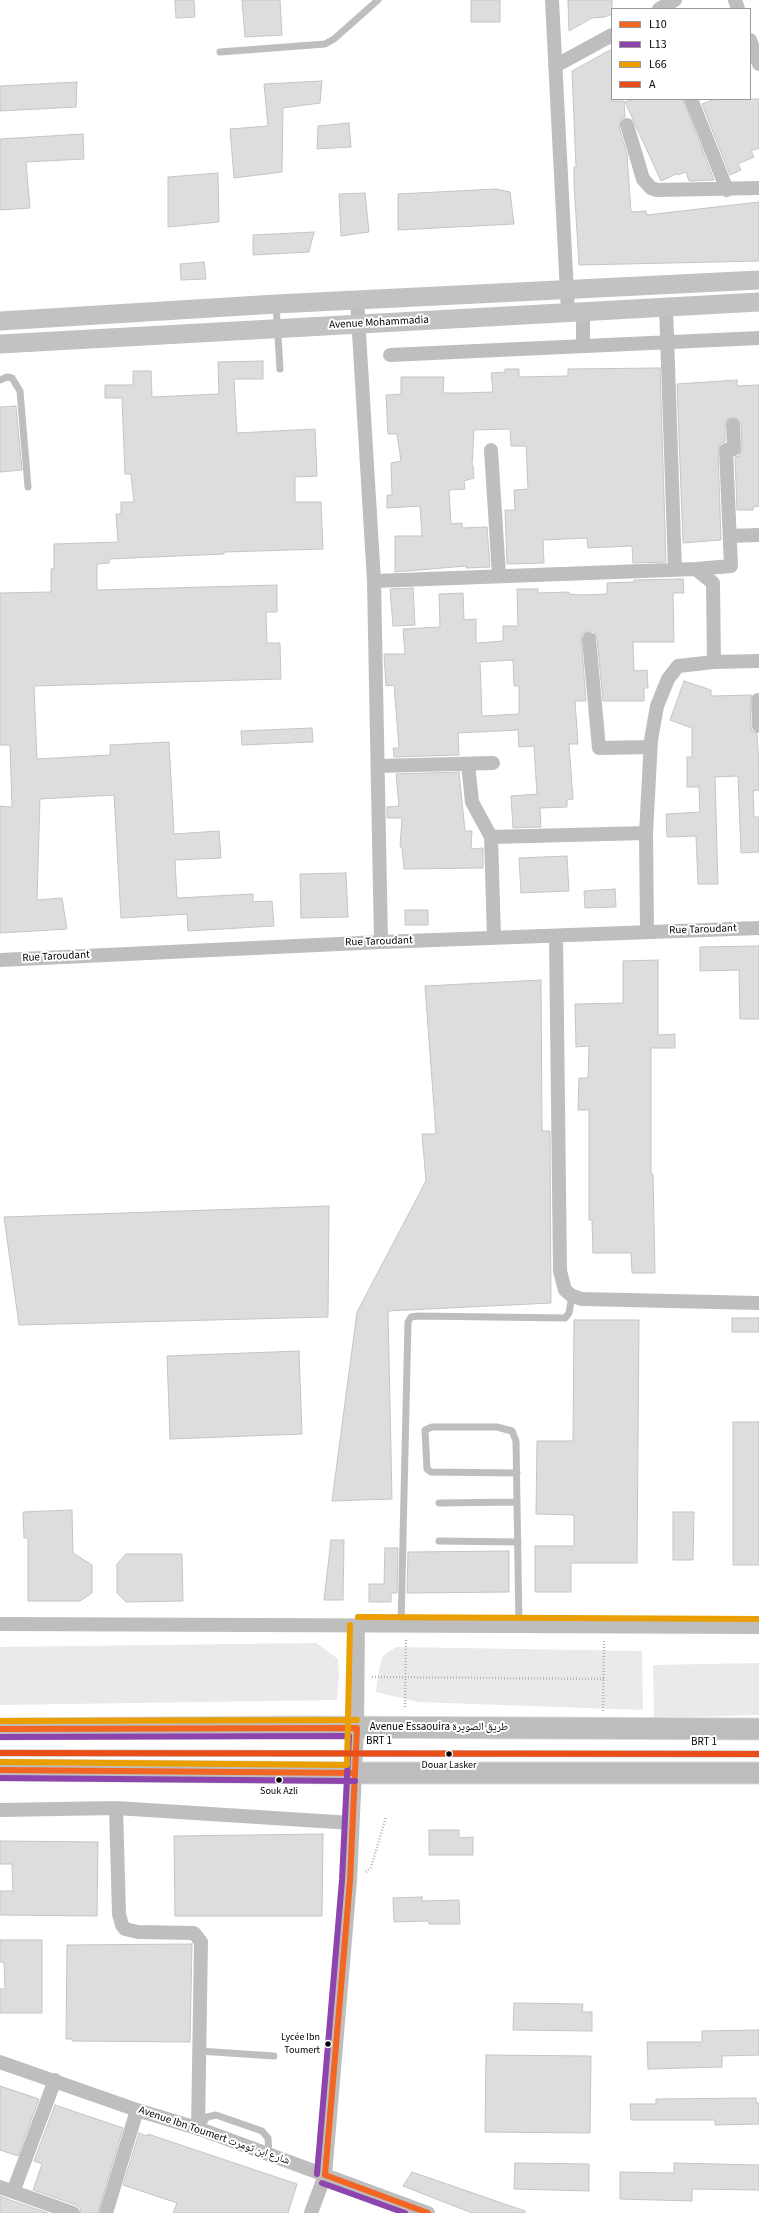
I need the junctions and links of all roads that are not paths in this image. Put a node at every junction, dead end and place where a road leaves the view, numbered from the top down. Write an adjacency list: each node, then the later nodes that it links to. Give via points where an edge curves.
1 (378, 0): 7 (lane, via 338,36 325,44)
2 (552, 0): 9 (street)
3 (675, 0): 4 (street)
4 (661, 8)
5 (611, 36): 9 (street)
6 (751, 43): 8 (street)
7 (220, 52)
8 (759, 64)
9 (555, 66): 15 (street)
10 (691, 100): 13 (street)
11 (627, 125): 13 (street, via 643,179 651,188)
12 (759, 188): 13 (street)
13 (727, 190)
14 (759, 280): 15 (street)
15 (567, 291): 16 (street); 20 (street)
16 (357, 300): 18 (street); 23 (street)
17 (759, 302): 19 (street, Avenue Mohammadia)
18 (276, 304): 21 (street); 24 (lane)
19 (666, 307): 20 (street, Avenue Mohammadia); 27 (street)
20 (575, 312): 23 (street, Avenue Mohammadia); 29 (street)
21 (54, 318): 22 (street); 26 (street)
22 (0, 321)
23 (358, 325): 24 (street, Avenue Mohammadia); 41 (street)
24 (276, 328): 26 (street, Avenue Mohammadia); 31 (lane)
25 (759, 338): 27 (street)
26 (55, 341): 28 (street, Avenue Mohammadia)
27 (667, 342): 29 (street); 39 (street)
28 (0, 344)
29 (584, 346): 30 (street)
30 (390, 355)
31 (280, 369)
32 (0, 380): 35 (lane, via 12,378 20,391)
33 (733, 425): 37 (street, via 734,449 726,450)
34 (491, 450): 40 (street)
35 (28, 486)
36 (759, 535): 37 (street)
37 (730, 536): 38 (street, via 731,566)
38 (696, 569): 39 (street); 44 (street, via 713,583)
39 (675, 570): 40 (street)
40 (499, 575): 41 (street)
41 (374, 581): 50 (street)
42 (589, 639): 47 (street, via 599,748)
43 (759, 661): 44 (street)
44 (714, 662): 47 (street, via 678,666 668,680 657,706)
45 (758, 700): 46 (street)
46 (759, 726)
47 (650, 747): 51 (street)
48 (493, 763): 49 (street)
49 (468, 764): 50 (street); 52 (street, via 472,802)
50 (378, 766): 57 (street)
51 (646, 833): 52 (street); 54 (street)
52 (491, 837): 56 (street)
53 (759, 928): 54 (street, Rue Taroudant)
54 (647, 932): 55 (street, Rue Taroudant)
55 (556, 936): 56 (street, Rue Taroudant); 59 (street, via 560,1271 565,1290)
56 (494, 938): 57 (street, Rue Taroudant)
57 (381, 942): 58 (street, Rue Taroudant)
58 (0, 960)
59 (572, 1296): 60 (street, via 609,1301); 68 (lane, via 569,1313 564,1318 419,1316 411,1317 408,1322)
60 (759, 1303)
61 (517, 1473): 61 (lane, via 431,1472 427,1469 425,1430 432,1426 497,1427 512,1431 516,1441); 62 (lane)
62 (517, 1502): 63 (lane); 65 (lane)
63 (439, 1503)
64 (440, 1541): 65 (lane)
65 (518, 1542): 69 (lane)
66 (0, 1624): 67 (street)
67 (358, 1625): 68 (street); 71 (street)
68 (404, 1625): 69 (street)
69 (519, 1626): 70 (street)
70 (759, 1627)
71 (357, 1728): 72 (main road, Avenue Essaouira طريق الصويرة); 73 (main road, Avenue Essaouira طريق الصويرة); 76 (street)
72 (0, 1729)
73 (759, 1729)
74 (0, 1754): 76 (lane, BRT 1)
75 (759, 1754): 76 (lane, BRT 1)
76 (355, 1763): 77 (main road); 78 (main road); 81 (street)
77 (0, 1770)
78 (759, 1772)
79 (116, 1808): 80 (street); 81 (street); 82 (street, via 119,1914 122,1925 125,1929 138,1932 194,1934 201,1942)
80 (0, 1810)
81 (352, 1823): 89 (street, via 350,1881)
82 (199, 2051): 83 (lane); 87 (street)
83 (274, 2056)
84 (0, 2062): 85 (street, Avenue Ibn Toumert شارع ابن تومرت)
85 (55, 2080): 86 (street, Avenue Ibn Toumert شارع ابن تومرت); 91 (street)
86 (137, 2110): 87 (street, Avenue Ibn Toumert شارع ابن تومرت); 93 (street)
87 (199, 2129): 88 (street, Avenue Ibn Toumert شارع ابن تومرت); 88 (lane, via 207,2117 222,2116 264,2133 268,2138)
88 (269, 2155): 89 (street, Avenue Ibn Toumert شارع ابن تومرت)
89 (325, 2175): 94 (street); 95 (street, Avenue Ibn Toumert شارع ابن تومرت)
90 (0, 2187): 91 (street)
91 (13, 2192): 92 (street)
92 (73, 2213)
93 (106, 2213)
94 (311, 2213)
95 (428, 2213)

